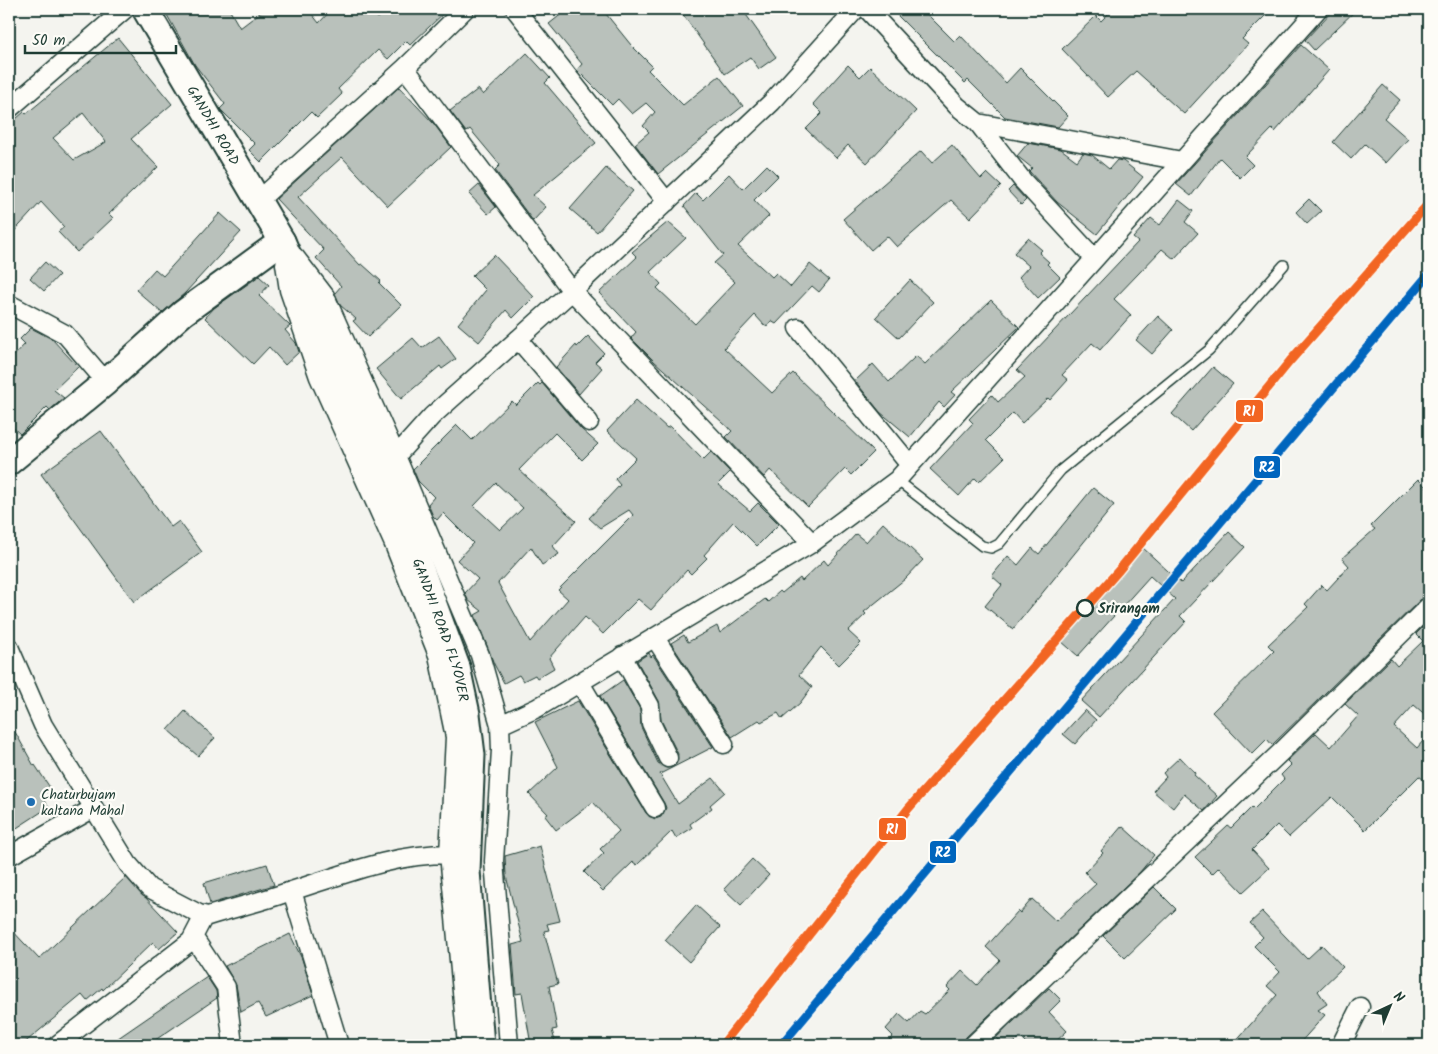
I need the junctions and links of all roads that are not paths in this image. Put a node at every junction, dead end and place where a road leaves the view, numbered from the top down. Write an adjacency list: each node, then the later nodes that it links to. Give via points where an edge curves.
1 (125, 9): 9 (street)
2 (145, 9): 12 (main road, GANDHI ROAD)
3 (465, 9): 8 (street)
4 (515, 9): 13 (street)
5 (856, 9): 13 (street, via 772,102)
6 (867, 9): 10 (street, via 957,106)
7 (1318, 9): 11 (street)
8 (405, 68): 12 (street); 17 (street)
9 (9, 109)
10 (978, 123): 11 (street); 15 (street, via 1023,181)
11 (1182, 161): 15 (street)
12 (258, 200): 14 (main road, GANDHI ROAD)
13 (667, 202): 17 (street)
14 (282, 241): 21 (main road, via 183,313); 23 (street, via 325,296); 38 (street, via 289,290 319,377 393,542 438,655 455,737); 48 (main road, GANDHI ROAD FLYOVER, via 409,537 457,667 472,754 467,871)
15 (1094, 258): 25 (street)
16 (1284, 265): 26 (lane, via 1209,350 1061,470 1000,544 990,548 982,546)
17 (572, 291): 20 (street); 27 (street)
18 (9, 304): 21 (street, via 65,334)
19 (798, 328): 25 (street)
20 (518, 339): 22 (street); 23 (street, via 432,416)
21 (112, 377): 24 (main road)
22 (589, 422)
23 (396, 456): 33 (street, via 480,655)
24 (9, 462)
25 (910, 465): 26 (street)
26 (897, 480): 27 (street)
27 (812, 543): 29 (street)
28 (1429, 606): 50 (street, via 1282,751)
29 (655, 638): 31 (street); 34 (street)
30 (9, 647): 36 (street, via 33,706)
31 (622, 656): 32 (street); 35 (street, via 650,706 651,723)
32 (580, 683): 33 (street); 37 (street)
33 (500, 725): 49 (street, via 502,750 494,861)
34 (724, 744)
35 (668, 758)
36 (94, 808): 39 (street); 41 (street, via 128,864 143,882)
37 (655, 808)
38 (449, 854): 40 (street, via 432,854 358,868); 47 (street)
39 (9, 856)
40 (292, 891): 41 (street); 46 (street)
41 (204, 916): 42 (street)
42 (194, 938): 44 (street); 45 (street, via 226,987)
43 (1360, 1006): 51 (street)
44 (57, 1045)
45 (234, 1045)
46 (340, 1045)
47 (467, 1045)
48 (481, 1045)
49 (509, 1045)
50 (973, 1045)
51 (1341, 1045)

